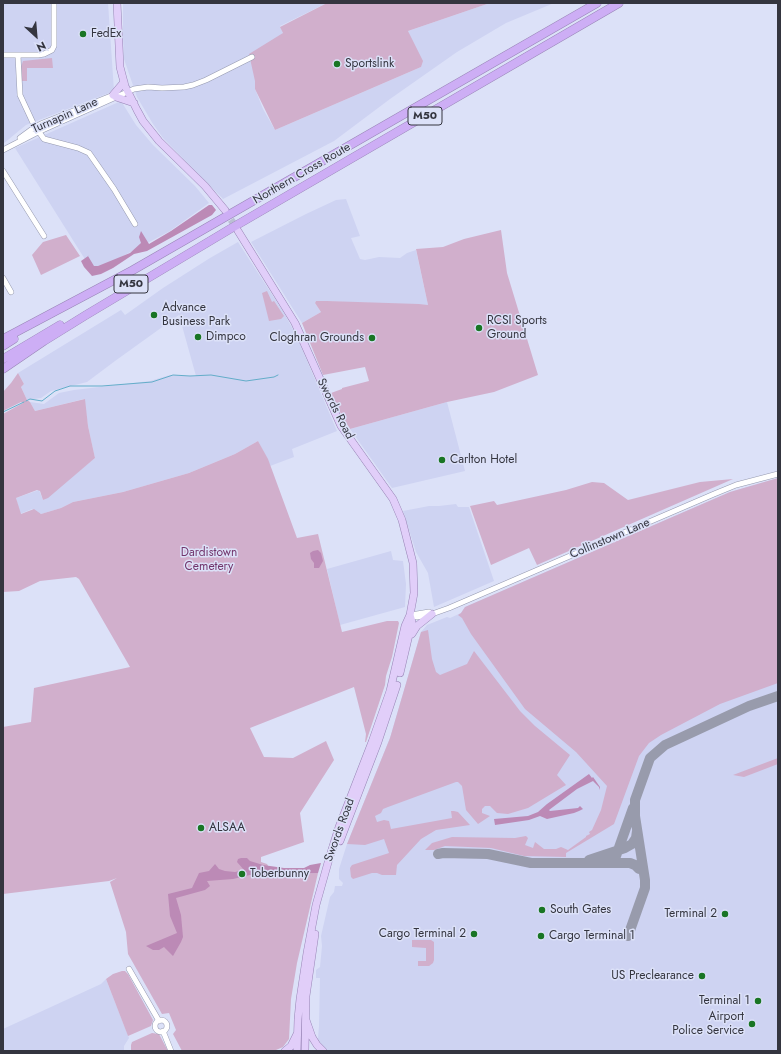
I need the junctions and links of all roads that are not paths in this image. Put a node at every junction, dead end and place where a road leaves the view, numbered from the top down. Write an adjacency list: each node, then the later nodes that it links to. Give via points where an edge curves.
1 (54, 3): 6 (street, via 52,50 44,54)
2 (117, 3): 8 (main road, via 119,57)
3 (597, 3): 18 (highway, Northern Cross Route / M50)
4 (619, 3): 16 (highway, Northern Cross Route / M50)
5 (3, 55): 6 (street)
6 (18, 56): 11 (street, via 20,95)
7 (252, 57): 9 (street, Turnapin Lane, via 193,85 140,87)
8 (124, 82): 9 (main road); 9 (main road)
9 (120, 94): 10 (main road); 10 (main road); 11 (street, Turnapin Lane)
10 (134, 103): 14 (main road, via 159,142 205,186)
11 (37, 129): 12 (street, Turnapin Lane); 15 (street, via 46,140 89,153)
12 (3, 150)
13 (3, 171): 17 (street)
14 (225, 210)
15 (136, 224)
16 (234, 230): 23 (highway, M50, via 75,316); 24 (highway, M50, via 86,315); 28 (main road, Swords Road, via 292,317 341,426 387,488 397,506 413,563 414,593)
17 (44, 236)
18 (133, 270): 21 (highway, Northern Cross Route / M50); 22 (highway, M50)
19 (3, 278): 20 (street)
20 (11, 292)
21 (3, 339)
22 (3, 345)
23 (3, 359)
24 (3, 370)
25 (778, 474): 26 (street, Collinstown Lane, via 714,494)
26 (444, 610): 27 (street, Collinstown Lane); 28 (street, Collinstown Lane)
27 (432, 614): 28 (street, Collinstown Lane, via 417,617); 29 (main road, via 417,626)
28 (410, 615): 29 (main road, Swords Road, via 412,622); 34 (main road, Swords Road, via 390,690 323,878 307,953)
29 (408, 639): 31 (main road, Swords Road, via 387,718 327,881 312,949)
30 (129, 969): 32 (street)
31 (305, 1016): 38 (main road, Swords Road); 39 (main road, via 312,1037)
32 (159, 1020): 33 (street, via 167,1023); 33 (street, via 155,1025 156,1029)
33 (164, 1032): 35 (street)
34 (297, 1034): 36 (main road, via 291,1046); 37 (main road, Swords Road)
35 (172, 1049)
36 (284, 1051)
37 (297, 1051)
38 (305, 1051)
39 (323, 1051)

